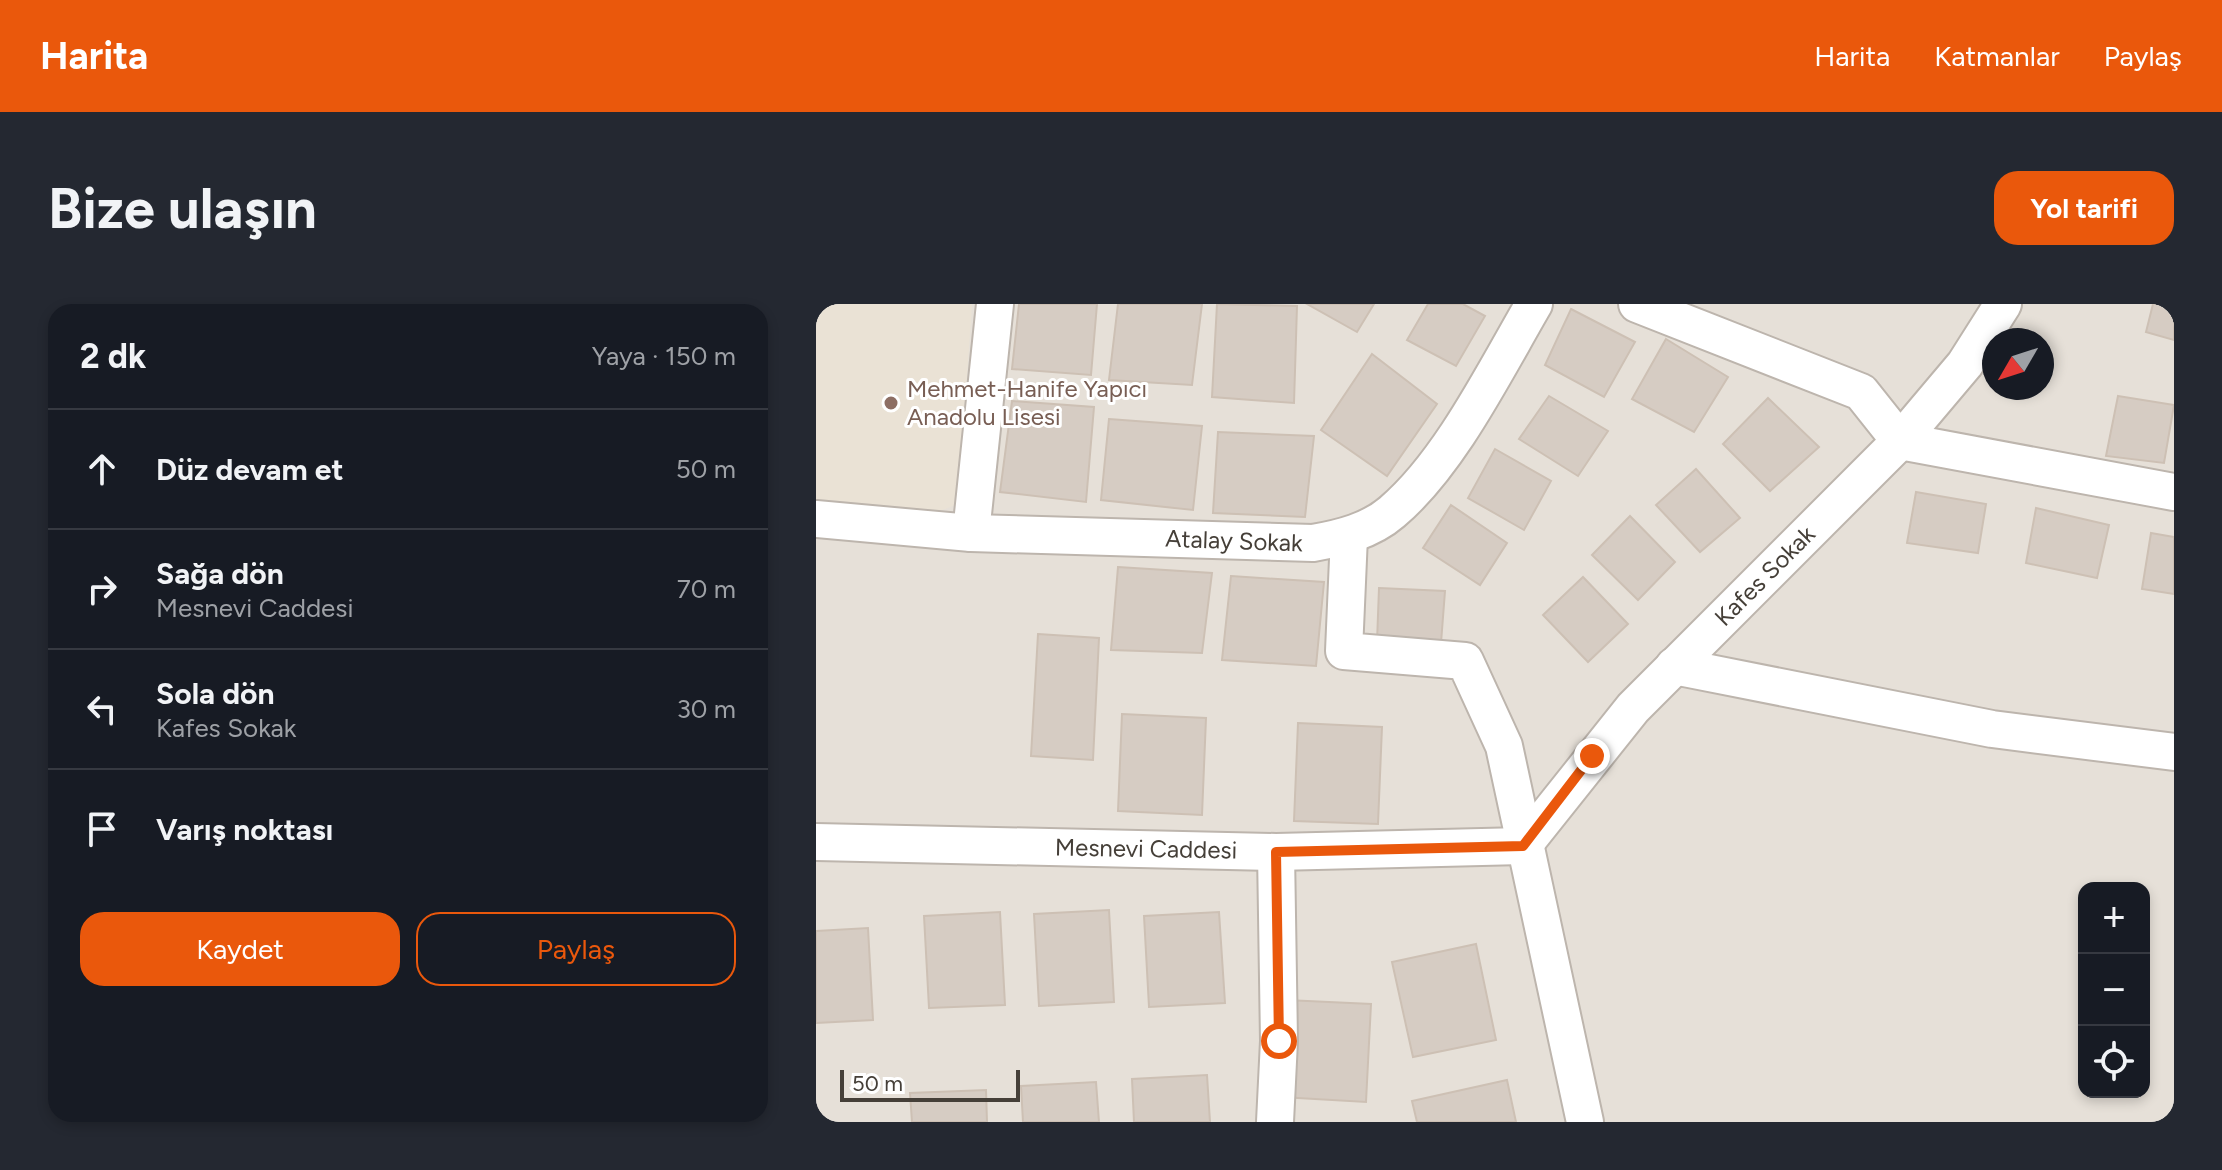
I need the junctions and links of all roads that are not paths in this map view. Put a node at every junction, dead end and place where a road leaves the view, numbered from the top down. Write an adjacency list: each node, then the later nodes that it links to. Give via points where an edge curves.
1 (995, 304): 8 (street)
2 (1534, 304): 9 (street, Atalay Sokak, via 1480,398 1425,478 1391,513)
3 (1637, 304): 5 (street, via 1861,392)
4 (2003, 304): 5 (street, Kafes Sokak, via 1965,364)
5 (1900, 441): 6 (street); 10 (street, Kafes Sokak)
6 (2174, 492)
7 (816, 519): 8 (street, Atalay Sokak)
8 (971, 533): 9 (street, Atalay Sokak, via 1313,543)
9 (1349, 536): 13 (street, via 1344,651 1465,661 1504,746)
10 (1674, 666): 11 (street, via 1992,729); 13 (street, Kafes Sokak, via 1602,744)
11 (2174, 752)
12 (816, 842): 14 (street, Mesnevi Caddesi)
13 (1523, 846): 14 (street, Mesnevi Caddesi); 16 (street)
14 (1276, 852): 15 (street)
15 (1275, 1122)
16 (1585, 1122)

